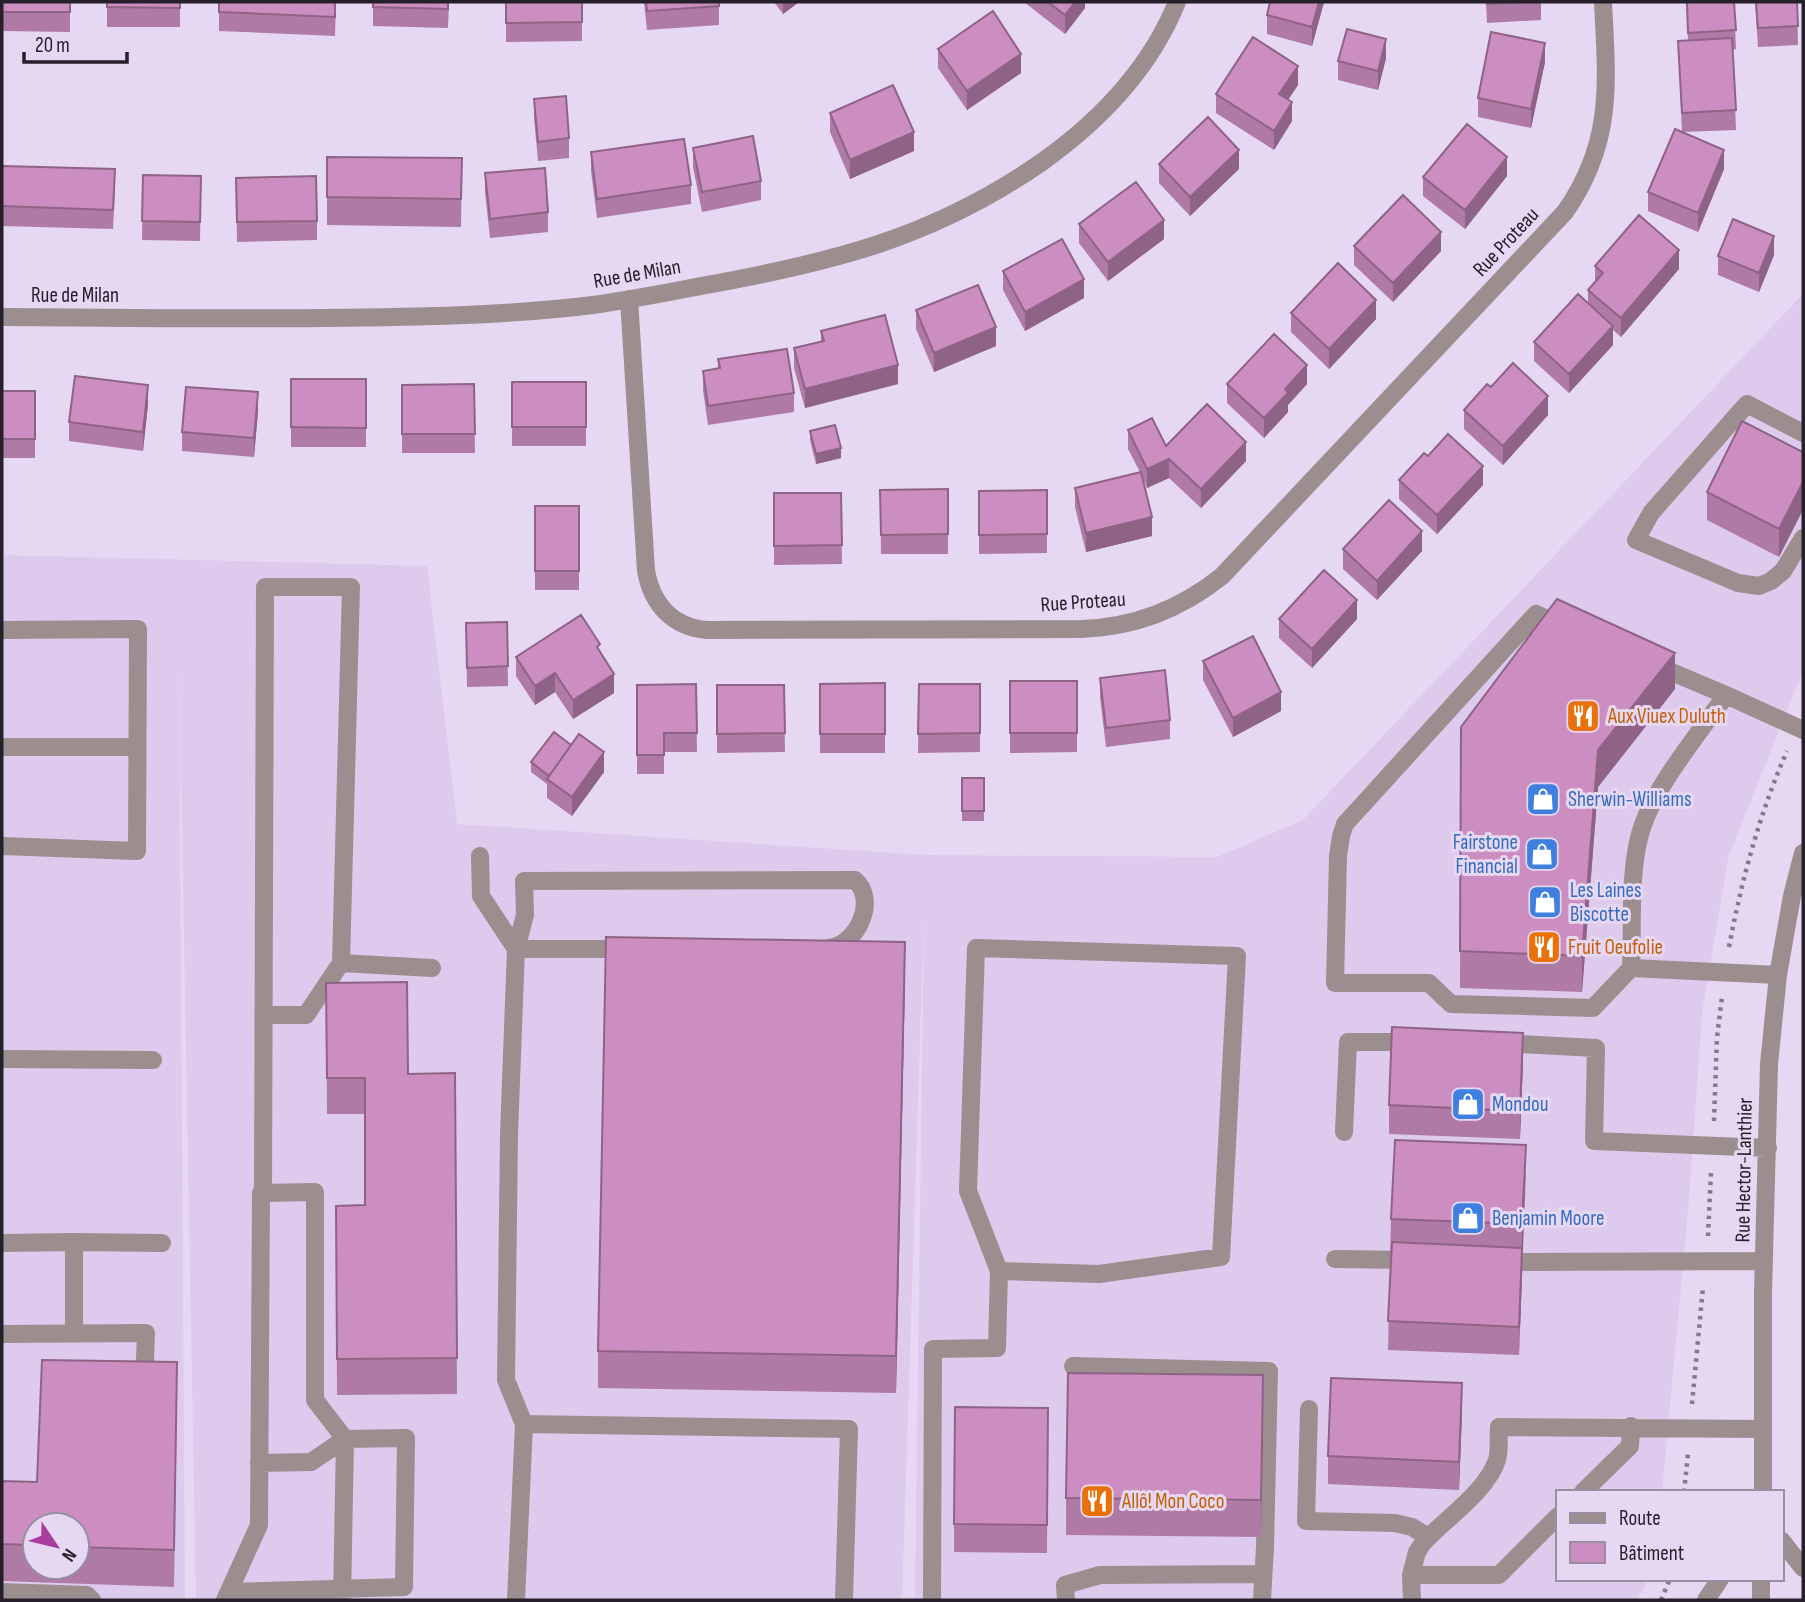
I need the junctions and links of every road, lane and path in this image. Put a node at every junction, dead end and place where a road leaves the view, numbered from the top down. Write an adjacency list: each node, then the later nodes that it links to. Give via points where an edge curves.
1 (1177, 2): 3 (street, Rue de Milan, via 1159,41 1105,110 1067,144 995,193 932,225 873,247 763,275)
2 (1604, 2): 3 (street, Rue Proteau, via 1604,121 1586,178 1565,212 1222,576 1191,598 1139,621 1082,629 721,630 696,629 678,622 655,600 646,571)
3 (629, 299): 4 (street, Rue de Milan, via 506,313 413,317)
4 (2, 317)
5 (1803, 433): 6 (street, via 1747,404 1651,513 1636,540 1738,583 1759,586 1783,571)
6 (1803, 538)
7 (2, 630): 14 (street, via 138,629)
8 (1586, 636): 24 (street, via 1535,614 1345,824 1338,856 1335,983 1429,983 1451,1004 1593,1008)
9 (1637, 657): 10 (street)
10 (1726, 695): 11 (street); 24 (street, via 1662,787 1639,837)
11 (1803, 730)
12 (1790, 744): 21 (path, via 1751,848)
13 (2, 747): 14 (street)
14 (137, 747): 15 (street, via 137,851)
15 (2, 846)
16 (1803, 853): 25 (street, Rue Hector-Lanthier)
17 (480, 856): 18 (street, via 481,896)
18 (516, 949): 19 (street); 20 (street, via 524,915 524,881 855,880 865,895 856,931 839,947); 53 (street, via 506,1380)
19 (641, 949)
20 (808, 949)
21 (1728, 951)
22 (341, 963): 23 (street); 27 (street, via 306,1015); 27 (street, via 351,587 265,587)
23 (432, 968)
24 (1631, 968): 25 (street)
25 (1778, 975): 34 (street, Rue Hector-Lanthier, via 1769,1064)
26 (1722, 993): 32 (path, Rue Hector-Lanthier)
27 (264, 1015): 36 (street)
28 (1429, 1041): 33 (street, via 1348,1042)
29 (1481, 1042): 34 (street, via 1596,1048 1594,1141)
30 (2, 1059): 31 (street)
31 (153, 1060)
32 (1714, 1125)
33 (1344, 1132)
34 (1768, 1148): 43 (street, Rue Hector-Lanthier)
35 (1711, 1168): 37 (path, Rue Hector-Lanthier)
36 (263, 1193): 56 (street, via 315,1192 314,1400); 58 (street)
37 (1708, 1232)
38 (74, 1242): 39 (street); 40 (street); 47 (street)
39 (2, 1243)
40 (162, 1243)
41 (1335, 1259): 42 (street)
42 (1429, 1261)
43 (1764, 1261): 44 (street); 55 (street, Rue Hector-Lanthier)
44 (1483, 1262)
45 (999, 1272): 45 (street, via 968,1191 976,948 1237,956 1220,1257 1099,1274); 77 (street, via 997,1348 933,1349)
46 (1703, 1289): 52 (path)
47 (74, 1333): 48 (street); 50 (street, via 146,1333)
48 (2, 1334)
49 (1073, 1366): 66 (street, via 1269,1371)
50 (144, 1393)
51 (1308, 1409): 63 (street, via 1306,1521 1395,1522)
52 (1691, 1412)
53 (524, 1424): 75 (street); 76 (street, via 849,1429)
54 (1631, 1426): 55 (street); 59 (street, via 1630,1446); 63 (street, via 1499,1427 1498,1459 1491,1472)
55 (1763, 1429): 61 (street, Rue Hector-Lanthier)
56 (345, 1439): 58 (street, via 311,1462); 72 (street); 72 (street, via 406,1438 404,1587)
57 (1689, 1444): 60 (path)
58 (259, 1463): 73 (street, via 259,1525)
59 (1585, 1490)
60 (1684, 1490)
61 (1763, 1490)
62 (1556, 1518): 67 (street, via 1499,1574)
63 (1428, 1537): 67 (street, via 1417,1552)
64 (1784, 1544): 65 (street)
65 (1803, 1569)
66 (1264, 1574): 78 (street, via 1100,1575 1065,1585); 79 (street)
67 (1411, 1575): 80 (street)
68 (1669, 1581): 81 (path)
69 (1719, 1581): 82 (street)
70 (1761, 1581): 83 (street)
71 (2, 1592): 74 (street, via 87,1595)
72 (342, 1595): 73 (street)
73 (227, 1596)
74 (92, 1600)
75 (516, 1600)
76 (844, 1600)
77 (932, 1600)
78 (1066, 1600)
79 (1262, 1600)
80 (1412, 1600)
81 (1661, 1600)
82 (1706, 1600)
83 (1761, 1600)

